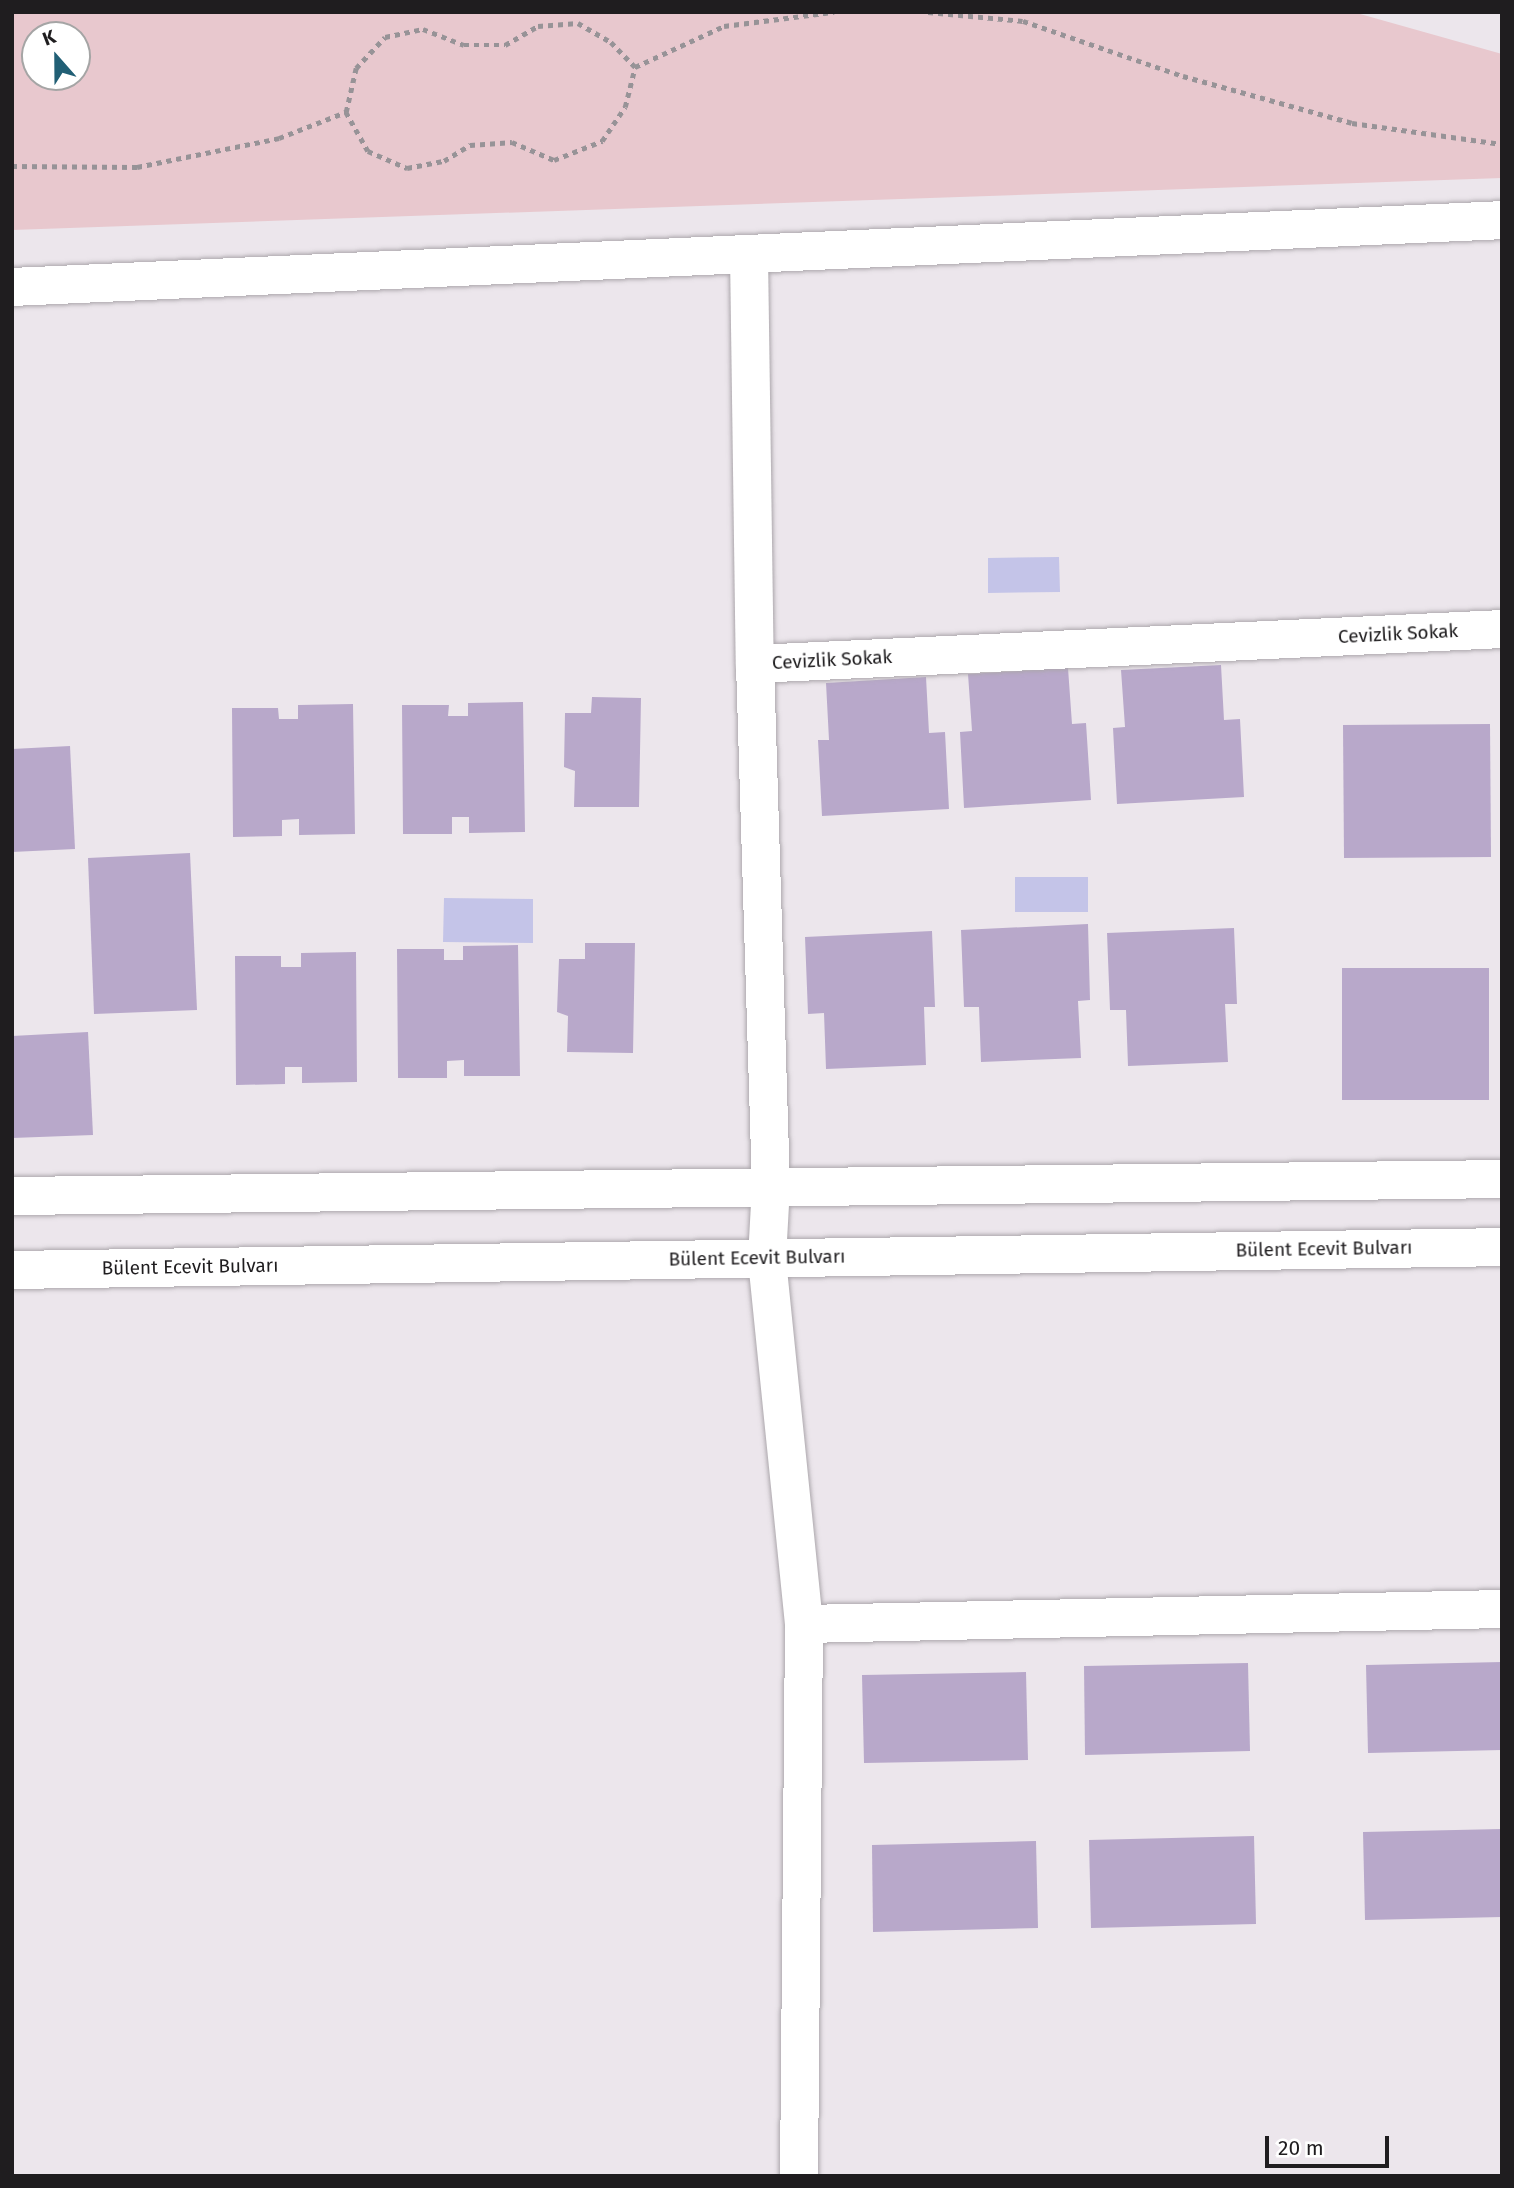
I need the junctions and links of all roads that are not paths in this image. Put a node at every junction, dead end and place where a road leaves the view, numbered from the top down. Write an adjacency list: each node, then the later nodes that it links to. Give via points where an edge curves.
1 (1502, 220): 2 (street)
2 (749, 254): 3 (street); 5 (street)
3 (12, 287)
4 (1502, 629): 5 (street, Cevizlik Sokak)
5 (755, 664): 7 (street, Cevizlik Sokak)
6 (1502, 1179): 7 (street)
7 (771, 1187): 8 (street); 10 (street, Cevizlik Sokak)
8 (12, 1196)
9 (1502, 1247): 10 (street, Bülent Ecevit Bulvarı)
10 (767, 1258): 11 (street, Bülent Ecevit Bulvarı); 13 (street, Cevizlik Sokak)
11 (12, 1270)
12 (1502, 1609): 13 (street)
13 (804, 1624): 14 (street, Cevizlik Sokak)
14 (799, 2176)

